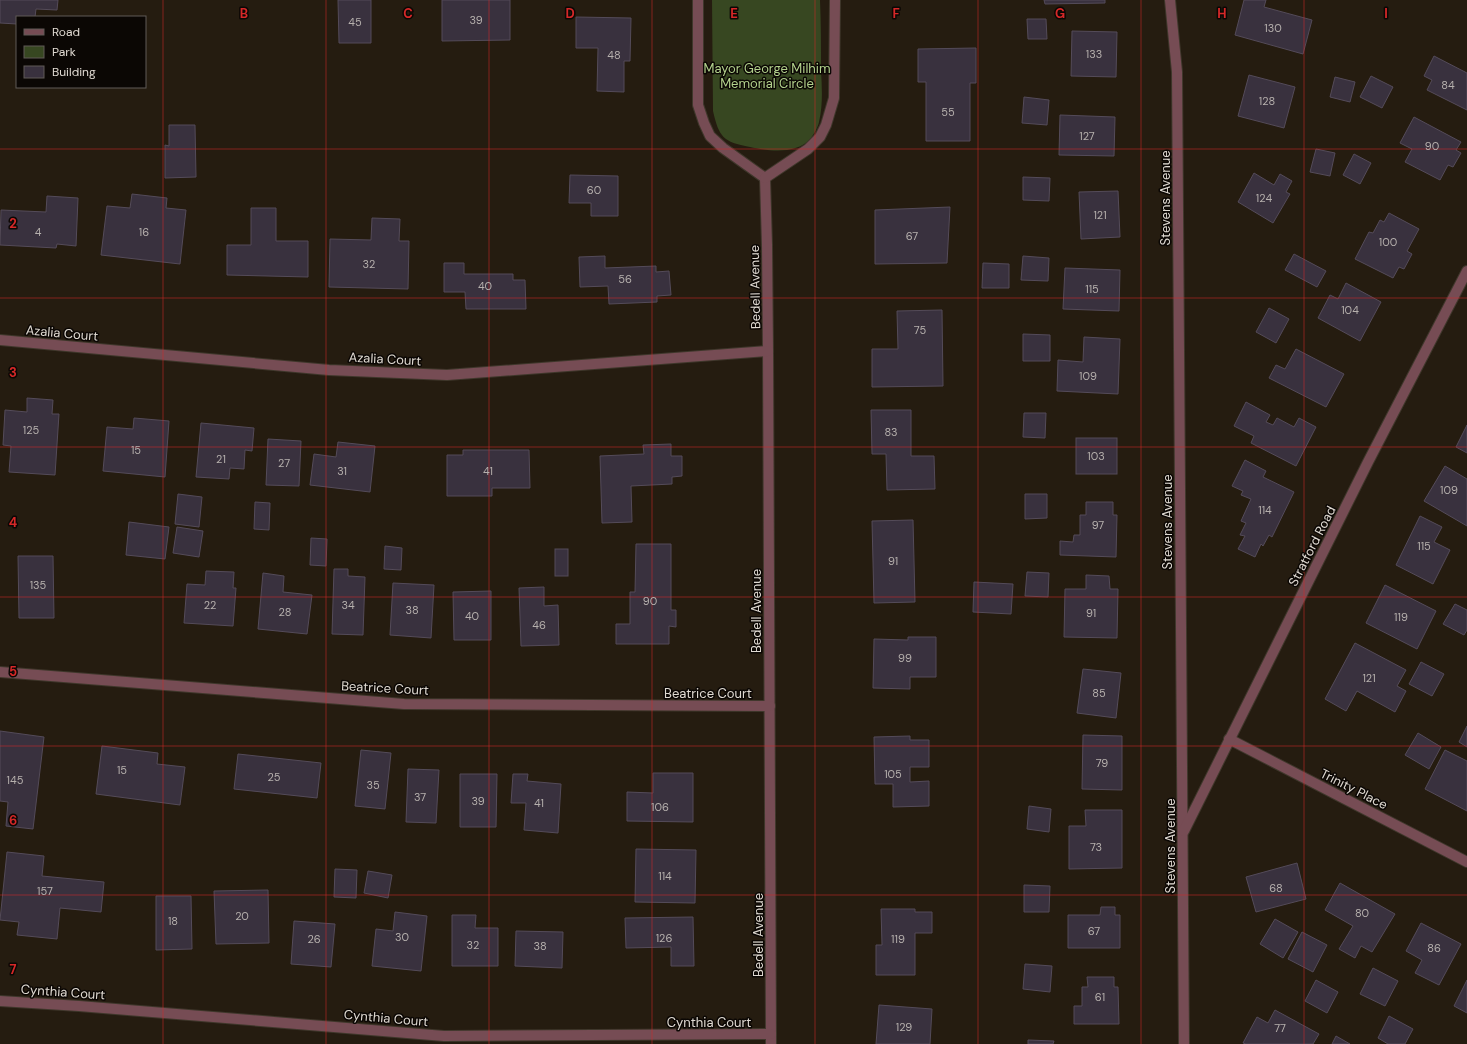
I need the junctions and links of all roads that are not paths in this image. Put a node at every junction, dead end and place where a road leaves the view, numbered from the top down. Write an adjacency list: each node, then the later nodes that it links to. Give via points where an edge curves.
1 (698, 0): 4 (street, via 698,105 704,123 710,136)
2 (835, 0): 4 (street, via 834,98 826,125 820,137 808,149)
3 (1170, 0): 11 (street, Stevens Avenue, via 1177,72)
4 (765, 178): 7 (street, Bedell Avenue)
5 (1467, 271): 10 (street, Stratford Road)
6 (0, 340): 7 (street, Azalia Court, via 329,370 446,375)
7 (768, 351): 9 (street, Bedell Avenue)
8 (0, 672): 9 (street, Beatrice Court, via 404,704)
9 (770, 706): 14 (street, Bedell Avenue)
10 (1229, 740): 11 (street, Stratford Road); 12 (street, Trinity Place)
11 (1183, 834): 15 (street, Stevens Avenue)
12 (1467, 862)
13 (0, 1001): 14 (street, Cynthia Court, via 444,1036)
14 (771, 1039)
15 (1184, 1044)

